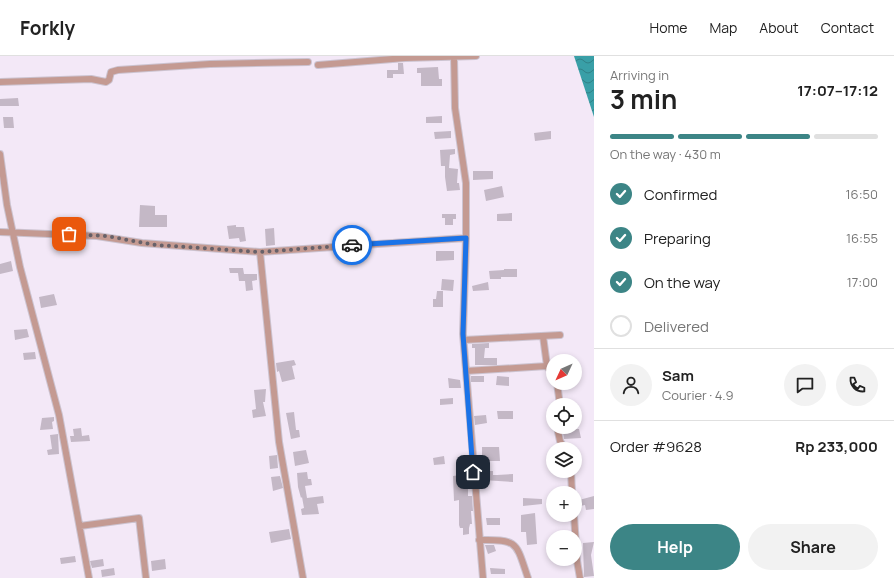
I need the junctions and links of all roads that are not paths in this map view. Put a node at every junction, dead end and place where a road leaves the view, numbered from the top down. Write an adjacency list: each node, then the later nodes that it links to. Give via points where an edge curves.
1 (454, 56): 2 (street); 4 (street); 9 (street, via 455,108 466,183)
2 (476, 56)
3 (308, 62): 5 (street, via 210,64 118,70 110,72 109,80 106,82 91,79)
4 (318, 65)
5 (0, 82)
6 (0, 154): 8 (street, via 7,205)
7 (0, 232): 8 (street)
8 (14, 232): 10 (street, via 97,236 149,244); 18 (street, via 59,415)
9 (466, 238): 10 (street); 13 (street)
10 (260, 252): 22 (street, via 279,442)
11 (560, 335): 12 (street)
12 (543, 336): 13 (street); 14 (street)
13 (464, 340): 16 (street)
14 (546, 358)
15 (546, 366): 16 (street)
16 (466, 371): 19 (street)
17 (574, 522): 25 (street)
18 (80, 526): 20 (street); 21 (street, via 138,518)
19 (479, 540): 23 (street); 24 (street, via 510,542 520,554)
20 (89, 578)
21 (146, 578)
22 (303, 578)
23 (483, 578)
24 (528, 578)
25 (580, 578)

